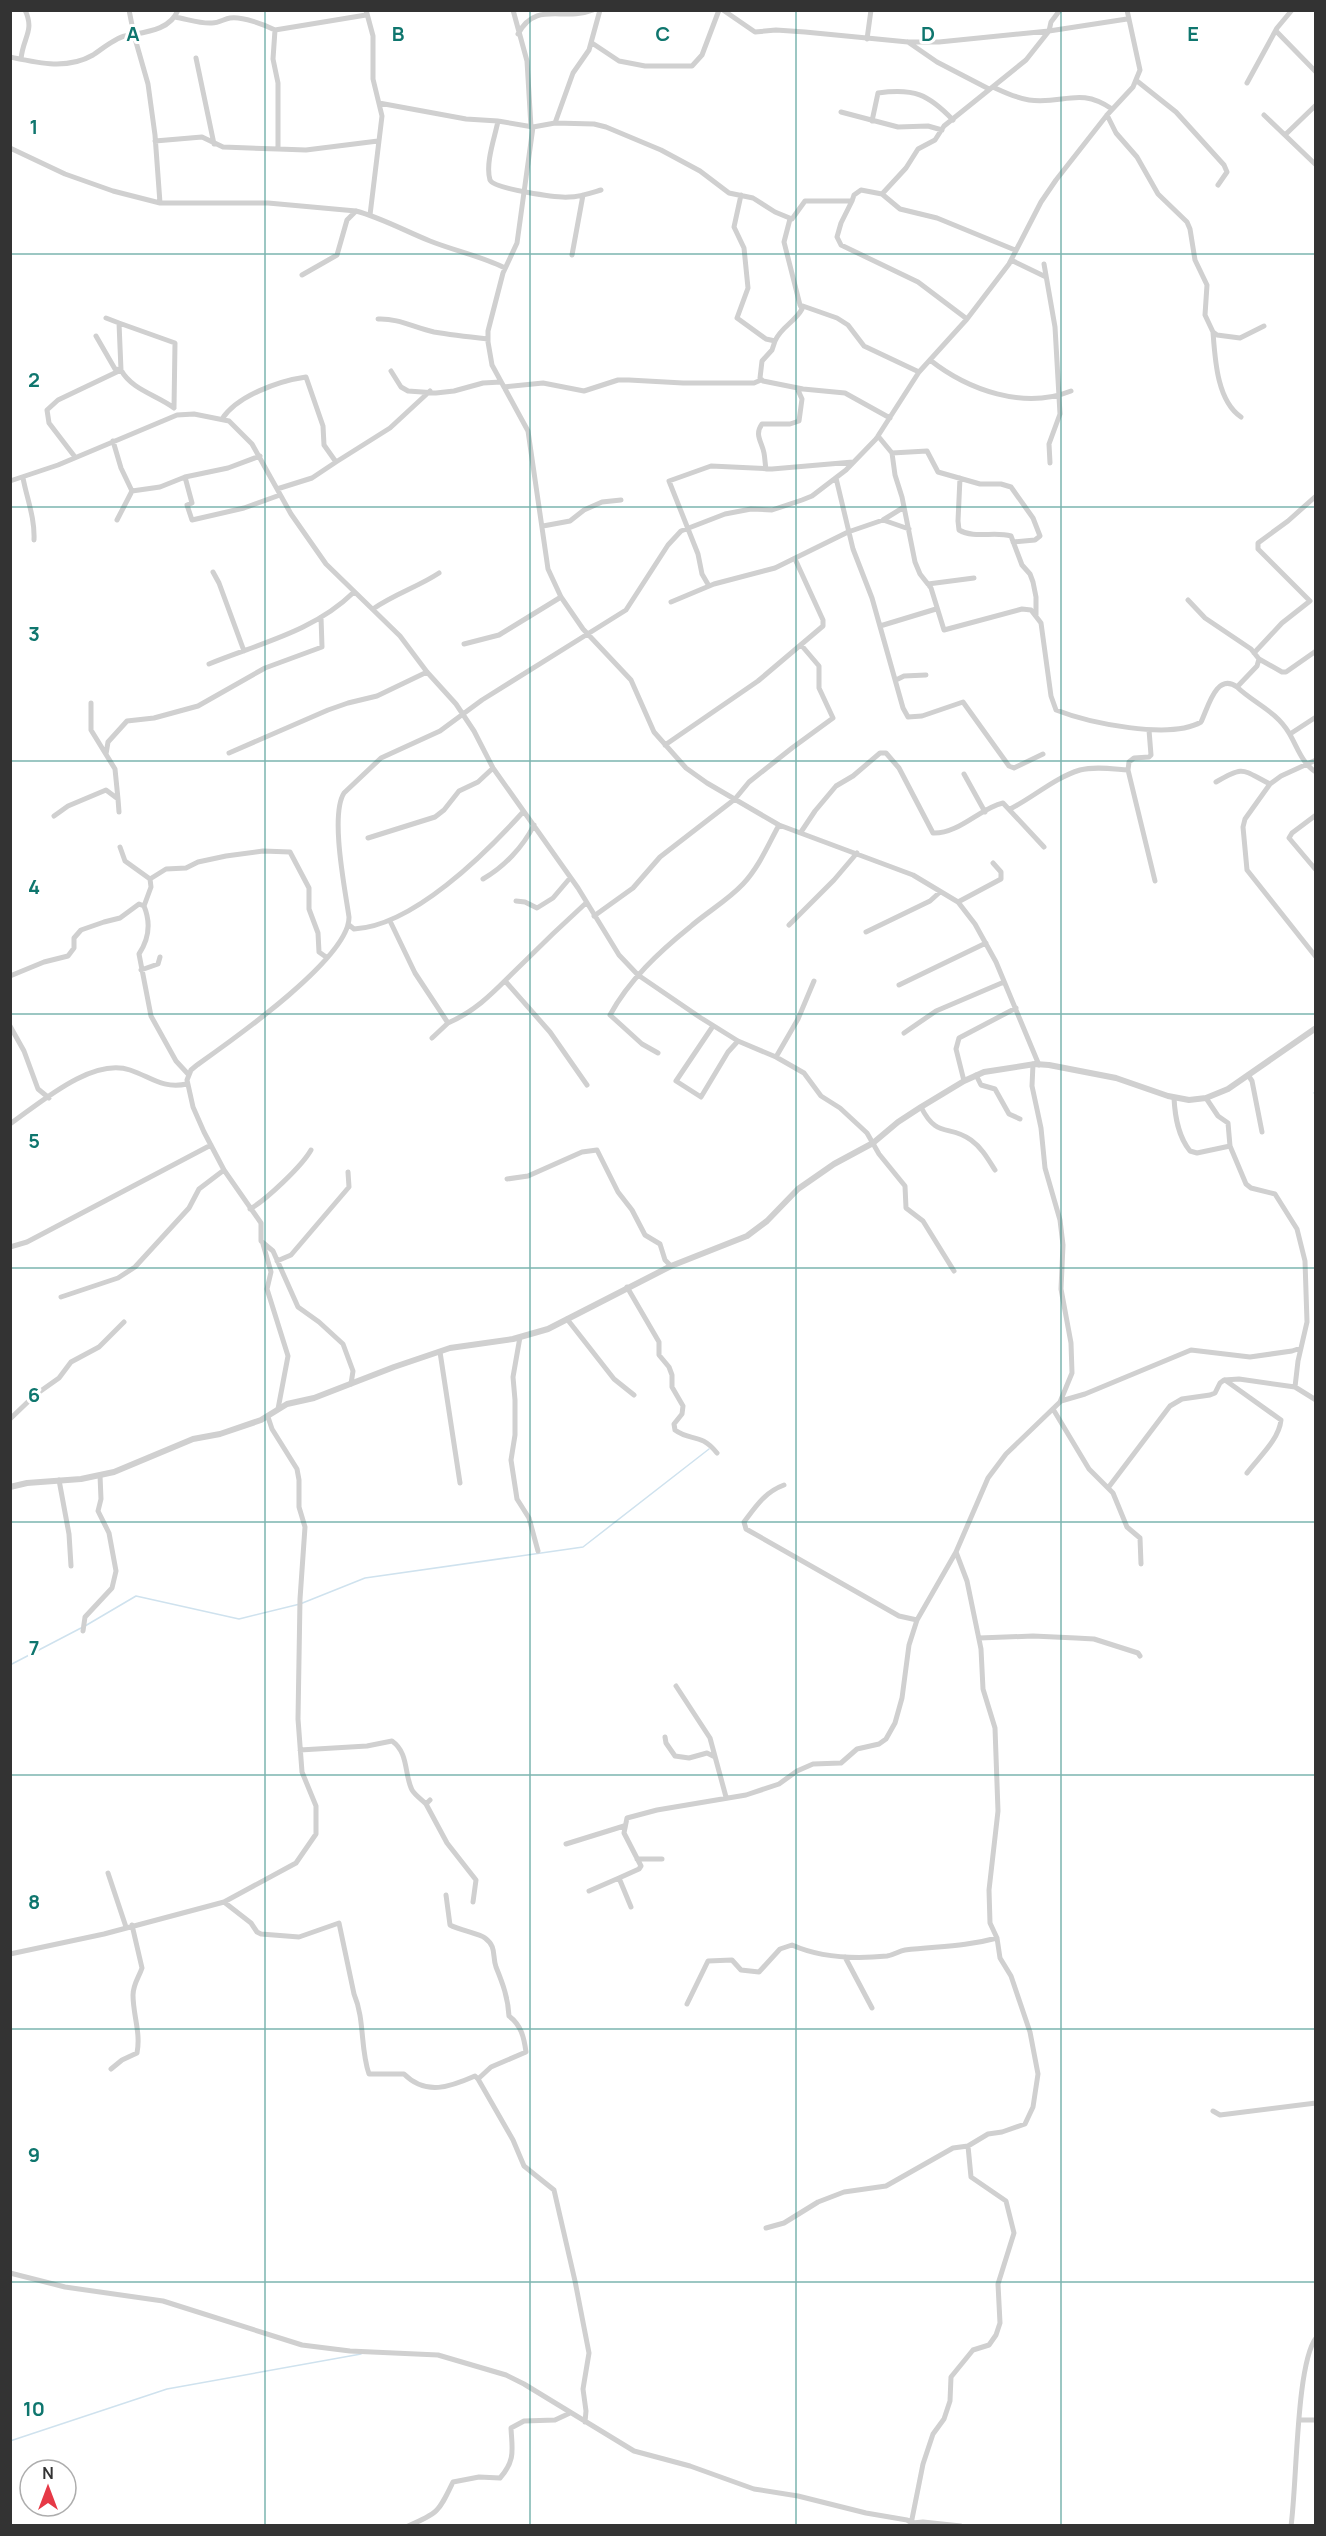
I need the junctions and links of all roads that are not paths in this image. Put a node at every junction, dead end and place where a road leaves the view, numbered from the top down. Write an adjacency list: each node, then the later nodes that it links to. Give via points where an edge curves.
1 (25, 10): 24 (street, via 30,27)
2 (129, 10): 18 (street)
3 (513, 10): 17 (street)
4 (593, 10): 17 (street, via 535,12 524,19)
5 (600, 10): 21 (street)
6 (871, 10): 19 (street)
7 (1060, 10): 15 (street)
8 (1126, 10): 13 (street)
9 (1292, 10): 16 (street)
10 (724, 11): 19 (street, via 755,32 786,30); 21 (street, via 702,55 692,66 645,66 619,61)
11 (366, 13): 14 (street); 29 (street, via 373,36)
12 (176, 14): 14 (street, via 210,23 239,19 263,23); 18 (street, via 163,26)
13 (1127, 19): 15 (street); 26 (street, via 1140,70)
14 (275, 30): 46 (street)
15 (1049, 31): 20 (street); 28 (street, via 1017,69)
16 (1276, 31): 25 (street); 27 (street)
17 (518, 34): 39 (street, via 527,60)
18 (134, 35): 24 (street, via 123,36 84,60 51,65); 42 (street, via 148,84)
19 (867, 39): 20 (street)
20 (908, 42): 28 (street, via 937,62)
21 (592, 43): 38 (street, via 573,73)
22 (10, 57): 24 (street)
23 (196, 58): 44 (street)
24 (21, 59)
25 (1316, 72)
26 (1137, 81): 31 (street); 48 (street, via 1176,112 1224,165 1227,172)
27 (1247, 83)
28 (991, 88): 31 (street, via 1029,100 1084,97 1099,100); 35 (street)
29 (378, 103): 36 (street); 43 (street, via 382,116)
30 (1316, 105): 41 (street)
31 (1112, 109): 33 (street)
32 (841, 112): 37 (street)
33 (1107, 115): 59 (street, via 1056,180); 72 (street, via 1158,194 1191,229 1195,260 1207,285 1205,315)
34 (1264, 115): 41 (street)
35 (953, 120): 37 (street, via 925,96 893,91 878,93); 40 (street)
36 (498, 121): 39 (street); 50 (street, via 490,179 504,189)
37 (872, 121): 40 (street)
38 (555, 123): 39 (street); 53 (street, via 594,124 624,133 700,171 723,191)
39 (532, 127): 50 (street)
40 (942, 130): 51 (street, via 935,140 918,149)
41 (1286, 134): 47 (street)
42 (155, 141): 44 (street, via 202,137); 55 (street)
43 (378, 141): 46 (street, via 306,150); 57 (street)
44 (214, 144): 46 (street, via 239,150)
45 (10, 148): 55 (street, via 65,174)
46 (278, 149)
47 (1315, 164)
48 (1218, 185)
49 (601, 190): 52 (street)
50 (525, 191): 52 (street, via 568,198); 63 (street, via 517,243)
51 (882, 194): 54 (street, via 858,191); 59 (street, via 900,209 937,218)
52 (584, 195): 60 (street)
53 (741, 195): 58 (street); 75 (street, via 734,227 744,248 748,288 737,318 766,339)
54 (852, 201): 58 (street, via 805,201); 69 (street, via 837,237 842,245 918,282)
55 (159, 203): 56 (street, via 247,202)
56 (356, 211): 57 (street); 64 (street, via 346,220 337,255)
57 (370, 215): 63 (street)
58 (790, 219): 66 (street, via 784,242)
59 (1015, 250): 61 (street)
60 (572, 255)
61 (1011, 260): 65 (street); 69 (street)
62 (1044, 264): 65 (street)
63 (505, 268): 74 (street)
64 (302, 275)
65 (1046, 277): 85 (street, via 1055,327)
66 (800, 305): 75 (street, via 799,315 779,332); 79 (street, via 837,318 848,325 864,346)
67 (106, 318): 70 (street)
68 (378, 319): 74 (street, via 394,318 434,332)
69 (967, 319): 76 (street)
70 (119, 323): 77 (street); 86 (street, via 175,343)
71 (1264, 326): 72 (street, via 1240,338)
72 (1213, 332): 88 (street, via 1218,381 1231,410)
73 (96, 336): 77 (street, via 115,369)
74 (488, 339): 81 (street, via 492,365)
75 (776, 341): 80 (street, via 762,361)
76 (930, 360): 79 (street); 85 (street, via 946,372 989,391 1036,399)
77 (121, 370): 86 (street, via 129,382); 95 (street, via 58,400 47,410 49,423)
78 (391, 371): 83 (street, via 404,389)
79 (919, 372): 89 (street)
80 (761, 380): 81 (street, via 618,380 584,391 543,383); 82 (street)
81 (503, 384): 83 (street); 112 (street, via 528,431)
82 (797, 388): 89 (street, via 845,393); 99 (street, via 802,399 799,421 762,424 758,428)
83 (430, 391): 96 (street, via 390,428)
84 (1071, 391): 85 (street)
85 (1059, 396): 98 (street, via 1060,414 1049,444)
86 (174, 408): 87 (street)
87 (177, 415): 90 (street); 92 (street)
88 (1241, 417)
89 (890, 418): 91 (street)
90 (222, 419): 94 (street, via 242,432); 96 (street, via 228,410 262,388 306,377 323,426 324,445)
91 (878, 436): 93 (street); 97 (street)
92 (113, 441): 95 (street); 105 (street)
93 (892, 453): 103 (street, via 927,451 935,469); 109 (street)
94 (260, 456): 100 (street); 106 (street)
95 (75, 457): 101 (street)
96 (336, 462): 106 (street)
97 (854, 462): 99 (street); 102 (street)
98 (1050, 463)
99 (766, 469): 113 (street, via 711,466 669,481)
100 (185, 477): 105 (street, via 160,487); 106 (street, via 192,520 244,508)
101 (23, 478): 104 (street); 116 (street, via 27,505 35,521)
102 (836, 478): 113 (street, via 812,496 778,509 725,514); 115 (street)
103 (960, 478): 117 (street, via 960,530 1002,533 1011,536); 117 (street, via 980,484 1001,484 1013,490 1033,518 1040,536)
104 (10, 481)
105 (132, 491): 110 (street)
106 (278, 492): 124 (street, via 326,564)
107 (1316, 496): 138 (street, via 1258,543 1258,549 1310,601)
108 (621, 500): 112 (street, via 602,502 570,521)
109 (904, 507): 111 (street); 114 (street)
110 (117, 520)
111 (883, 520): 114 (street); 115 (street)
112 (543, 525): 125 (street, via 548,569)
113 (687, 528): 123 (street); 133 (street, via 675,535 626,610)
114 (909, 529): 122 (street, via 915,562)
115 (848, 532): 118 (street); 132 (street)
116 (34, 540)
117 (1013, 542): 130 (street, via 1033,582)
118 (795, 560): 123 (street); 135 (street, via 823,620 823,626)
119 (213, 572): 136 (street)
120 (439, 573): 128 (street)
121 (974, 578): 122 (street)
122 (928, 584): 129 (street)
123 (709, 586): 127 (street)
124 (354, 592): 128 (street); 131 (street)
125 (561, 597): 133 (street); 134 (street, via 499,634)
126 (1188, 600): 138 (street, via 1205,618)
127 (671, 602)
128 (373, 609): 141 (street)
129 (936, 609): 130 (street, via 944,630 1022,609); 132 (street)
130 (1036, 615): 148 (street, via 1041,624 1056,710 1104,724)
131 (321, 617): 136 (street, via 294,633); 152 (street, via 321,647 265,668 198,706 127,722 108,742)
132 (880, 626): 143 (street)
133 (590, 634): 146 (street); 150 (street, via 631,680 654,732)
134 (464, 644)
135 (802, 646): 150 (street); 163 (street, via 819,666 819,688 833,718 756,777)
136 (244, 651): 140 (street)
137 (1316, 651): 139 (street, via 1286,672)
138 (1254, 652): 139 (street)
139 (1259, 659): 144 (street)
140 (209, 664)
141 (427, 672): 146 (street); 151 (street, via 377,696 348,703)
142 (926, 675): 143 (street)
143 (896, 680): 153 (street, via 908,717 963,702 1009,766 1014,768)
144 (1237, 687): 148 (street, via 1224,683 1216,688 1197,725); 149 (street, via 1276,716)
145 (91, 703): 152 (street, via 91,730)
146 (462, 714): 156 (street); 190 (street, via 440,731 381,758 340,800 338,823)
147 (1316, 717): 149 (street)
148 (1149, 730): 157 (street, via 1149,757 1134,758)
149 (1290, 734): 155 (street)
150 (665, 745): 163 (street, via 686,768)
151 (230, 753)
152 (106, 754): 162 (street, via 115,769)
153 (1043, 754)
154 (1316, 760): 155 (street)
155 (1307, 765): 158 (street); 161 (street)
156 (493, 768): 166 (street); 173 (street, via 478,782 459,791 435,817)
157 (1128, 770): 164 (street, via 1082,770 1048,785); 182 (street)
158 (1316, 772)
159 (964, 774): 167 (street)
160 (1216, 782): 161 (street, via 1242,770)
161 (1270, 784): 196 (street, via 1245,819 1247,870)
162 (118, 799): 165 (street); 169 (street, via 106,790)
163 (735, 800): 171 (street); 188 (street, via 667,851 622,897)
164 (1010, 809): 167 (street, via 1001,803); 174 (street)
165 (119, 812)
166 (524, 812): 170 (street); 189 (street, via 451,879)
167 (985, 812): 172 (street, via 933,834 899,768 886,753 880,753 836,786)
168 (1316, 815): 178 (street, via 1289,838)
169 (54, 816)
170 (534, 825): 179 (street); 181 (street, via 515,852)
171 (779, 825): 172 (street); 198 (street, via 743,884)
172 (801, 832): 176 (street)
173 (368, 838)
174 (1044, 847)
175 (120, 848): 180 (street, via 125,861)
176 (857, 853): 183 (street, via 913,875); 191 (street)
177 (993, 864): 185 (street, via 1001,872 1001,879)
178 (1316, 870)
179 (570, 878): 184 (street, via 553,898 537,908); 186 (street)
180 (150, 879): 187 (street); 195 (street, via 166,869 186,868 226,856 291,852 306,880 319,952)
181 (483, 879)
182 (1155, 881)
183 (940, 892): 185 (street); 192 (street, via 930,901)
184 (516, 901)
185 (958, 902): 193 (street)
186 (586, 903): 188 (street); 201 (street)
187 (144, 906): 197 (street, via 149,917 145,945 139,954); 199 (street, via 139,904 120,918 81,930 68,956)
188 (594, 916): 198 (street, via 619,955)
189 (390, 921): 190 (street, via 359,928); 205 (street, via 415,973)
190 (349, 925): 195 (street)
191 (789, 925)
192 (866, 932)
193 (986, 943): 202 (street); 203 (street)
194 (160, 957): 197 (street, via 158,964)
195 (326, 957): 215 (street, via 295,992)
196 (1316, 957)
197 (141, 970): 215 (street, via 151,1016 176,1061)
198 (638, 975): 207 (street); 212 (street, via 610,1015)
199 (10, 976)
200 (814, 981): 213 (street)
201 (506, 982): 205 (street, via 475,1009); 220 (street, via 550,1032)
202 (1004, 982): 204 (street); 209 (street, via 936,1011)
203 (899, 985)
204 (1016, 1008): 214 (street); 218 (street, via 959,1038 956,1049)
205 (448, 1023): 210 (street)
206 (10, 1026): 221 (street, via 38,1089)
207 (713, 1026): 211 (street); 211 (street, via 676,1081 701,1097)
208 (1316, 1028): 216 (street)
209 (904, 1033)
210 (432, 1038)
211 (738, 1041): 213 (street)
212 (658, 1053)
213 (776, 1057): 228 (street, via 804,1073 821,1096 840,1108)
214 (1036, 1064): 217 (street); 222 (street, via 1116,1078); 255 (street, via 1032,1086 1045,1168 1060,1220 1064,1254 1061,1289 1071,1343 1072,1373)
215 (188, 1074): 219 (street)
216 (1248, 1075): 223 (street); 227 (street)
217 (976, 1076): 218 (street); 225 (street, via 981,1085 995,1089 1009,1114)
218 (964, 1081): 224 (street)
219 (187, 1084): 221 (street, via 168,1086 132,1070 106,1067 83,1076); 229 (street)
220 (587, 1085)
221 (49, 1098): 226 (street)
222 (1174, 1098): 223 (street); 230 (street, via 1179,1131 1190,1151)
223 (1206, 1098): 230 (street, via 1228,1124)
224 (921, 1107): 228 (street); 233 (street, via 936,1128 970,1139)
225 (1020, 1119)
226 (10, 1124)
227 (1262, 1132)
228 (873, 1143): 240 (street, via 798,1189 747,1236); 241 (street, via 905,1186 906,1208 923,1221)
229 (211, 1145): 232 (street); 238 (street, via 27,1242)
230 (1230, 1146): 247 (street, via 1246,1184 1275,1194 1297,1229 1305,1261 1307,1313)
231 (311, 1150): 236 (street, via 305,1161)
232 (224, 1170): 236 (street); 243 (street, via 200,1189 189,1208 135,1267 118,1278)
233 (995, 1170)
234 (348, 1172): 239 (street, via 349,1188 291,1255)
235 (507, 1179): 240 (street, via 528,1176 582,1152 597,1150 645,1235 660,1244)
236 (250, 1209): 237 (street, via 261,1224)
237 (263, 1244): 239 (street, via 273,1251); 252 (street, via 271,1272 267,1289 288,1356)
238 (10, 1247)
239 (277, 1261): 250 (street, via 298,1307 343,1344 353,1371)
240 (671, 1266): 242 (street)
241 (954, 1271)
242 (627, 1287): 244 (street); 261 (street, via 659,1342 660,1355 669,1368 672,1387 682,1407 674,1428 680,1434 707,1442)
243 (61, 1298)
244 (567, 1319): 246 (street); 253 (street, via 614,1379)
245 (124, 1322): 260 (street, via 99,1347 71,1362 59,1378)
246 (520, 1337): 248 (street); 269 (street, via 513,1377 511,1460 517,1499 529,1518)
247 (1301, 1348): 251 (street); 255 (street, via 1250,1357 1191,1350)
248 (440, 1352): 250 (street); 265 (street)
249 (1225, 1380): 251 (street, via 1239,1378); 262 (street, via 1281,1420 1281,1426); 268 (street, via 1210,1395 1182,1399 1170,1406)
250 (351, 1384): 256 (street)
251 (1295, 1387): 254 (street)
252 (282, 1393): 256 (street); 257 (street)
253 (634, 1395)
254 (1316, 1400)
255 (1059, 1402): 258 (street)
256 (292, 1403): 257 (street)
257 (278, 1409): 259 (street)
258 (1053, 1409): 268 (street, via 1089,1469); 270 (street, via 999,1462 982,1490)
259 (268, 1417): 263 (street, via 193,1439); 279 (street, via 297,1469 299,1508 305,1527 299,1611)
260 (10, 1419)
261 (717, 1453)
262 (1247, 1473)
263 (100, 1475): 264 (street); 274 (street, via 98,1511 109,1533 116,1571 112,1588 85,1617)
264 (59, 1480): 267 (street); 272 (street, via 69,1534)
265 (460, 1483)
266 (784, 1485): 273 (street, via 764,1496 744,1522 746,1529 899,1616)
267 (10, 1486)
268 (1108, 1488): 271 (street, via 1127,1527 1140,1538)
269 (538, 1551)
270 (956, 1552): 273 (street); 275 (street, via 967,1581)
271 (1140, 1564)
272 (70, 1566)
273 (917, 1620): 281 (street, via 909,1645 902,1698 886,1739 857,1749 841,1763 813,1764 779,1784)
274 (83, 1631)
275 (979, 1638): 276 (street, via 1094,1639); 294 (street, via 983,1689 995,1728 998,1811 989,1890 990,1923)
276 (1140, 1656)
277 (676, 1686): 280 (street, via 710,1738)
278 (665, 1737): 280 (street, via 675,1756 710,1754)
279 (300, 1750): 290 (street, via 302,1772 316,1806 316,1834 296,1863); 291 (street, via 392,1741 398,1745 412,1790 428,1802 447,1843 476,1880)
280 (717, 1761): 281 (street)
281 (726, 1797): 282 (street, via 635,1815 627,1818)
282 (624, 1826): 283 (street); 284 (street)
283 (566, 1844)
284 (637, 1859): 285 (street); 287 (street, via 639,1869)
285 (662, 1859)
286 (108, 1873): 293 (street)
287 (619, 1878): 288 (street); 292 (street)
288 (589, 1891)
289 (446, 1895): 300 (street, via 450,1925 484,1937 495,1951 509,2016 517,2022 525,2044 526,2052 491,2067)
290 (224, 1902): 293 (street); 300 (street, via 261,1934 299,1937 339,1923 358,2003 363,2058 369,2074 404,2074 412,2082 434,2089 475,2076)
291 (473, 1902)
292 (632, 1907)
293 (129, 1926): 295 (street); 299 (street, via 142,1968 133,1992 140,2039 137,2053)
294 (997, 1938): 296 (street, via 963,1947); 303 (street, via 1000,1958 1011,1977 1030,2032 1038,2088 1025,2124 988,2134)
295 (10, 1954)
296 (846, 1957): 297 (street, via 810,1953 792,1945 780,1949 759,1972 741,1970 732,1960 708,1961); 298 (street)
297 (687, 2004)
298 (872, 2008)
299 (111, 2069)
300 (478, 2079): 310 (street, via 524,2166 554,2190 589,2354 583,2389)
301 (1316, 2103): 302 (street, via 1220,2115)
302 (1213, 2111)
303 (968, 2145): 304 (street, via 953,2148 886,2186 844,2192 818,2202 784,2223); 311 (street, via 971,2177 1006,2201 1014,2233 998,2284 998,2329 989,2345 973,2350 951,2377 950,2401 923,2464)
304 (766, 2228)
305 (10, 2273): 307 (street, via 65,2287 163,2301 303,2345 451,2358 506,2375)
306 (1316, 2338): 308 (street, via 1304,2369)
307 (570, 2412): 310 (street); 312 (street, via 555,2420 524,2421 511,2428 514,2452 500,2478 453,2482 441,2508)
308 (1300, 2420): 309 (street); 314 (street)
309 (1316, 2420)
310 (585, 2422): 311 (street, via 634,2451 754,2489 813,2499)
311 (911, 2524): 313 (street)
312 (408, 2526)
313 (961, 2526)
314 (1291, 2526)

